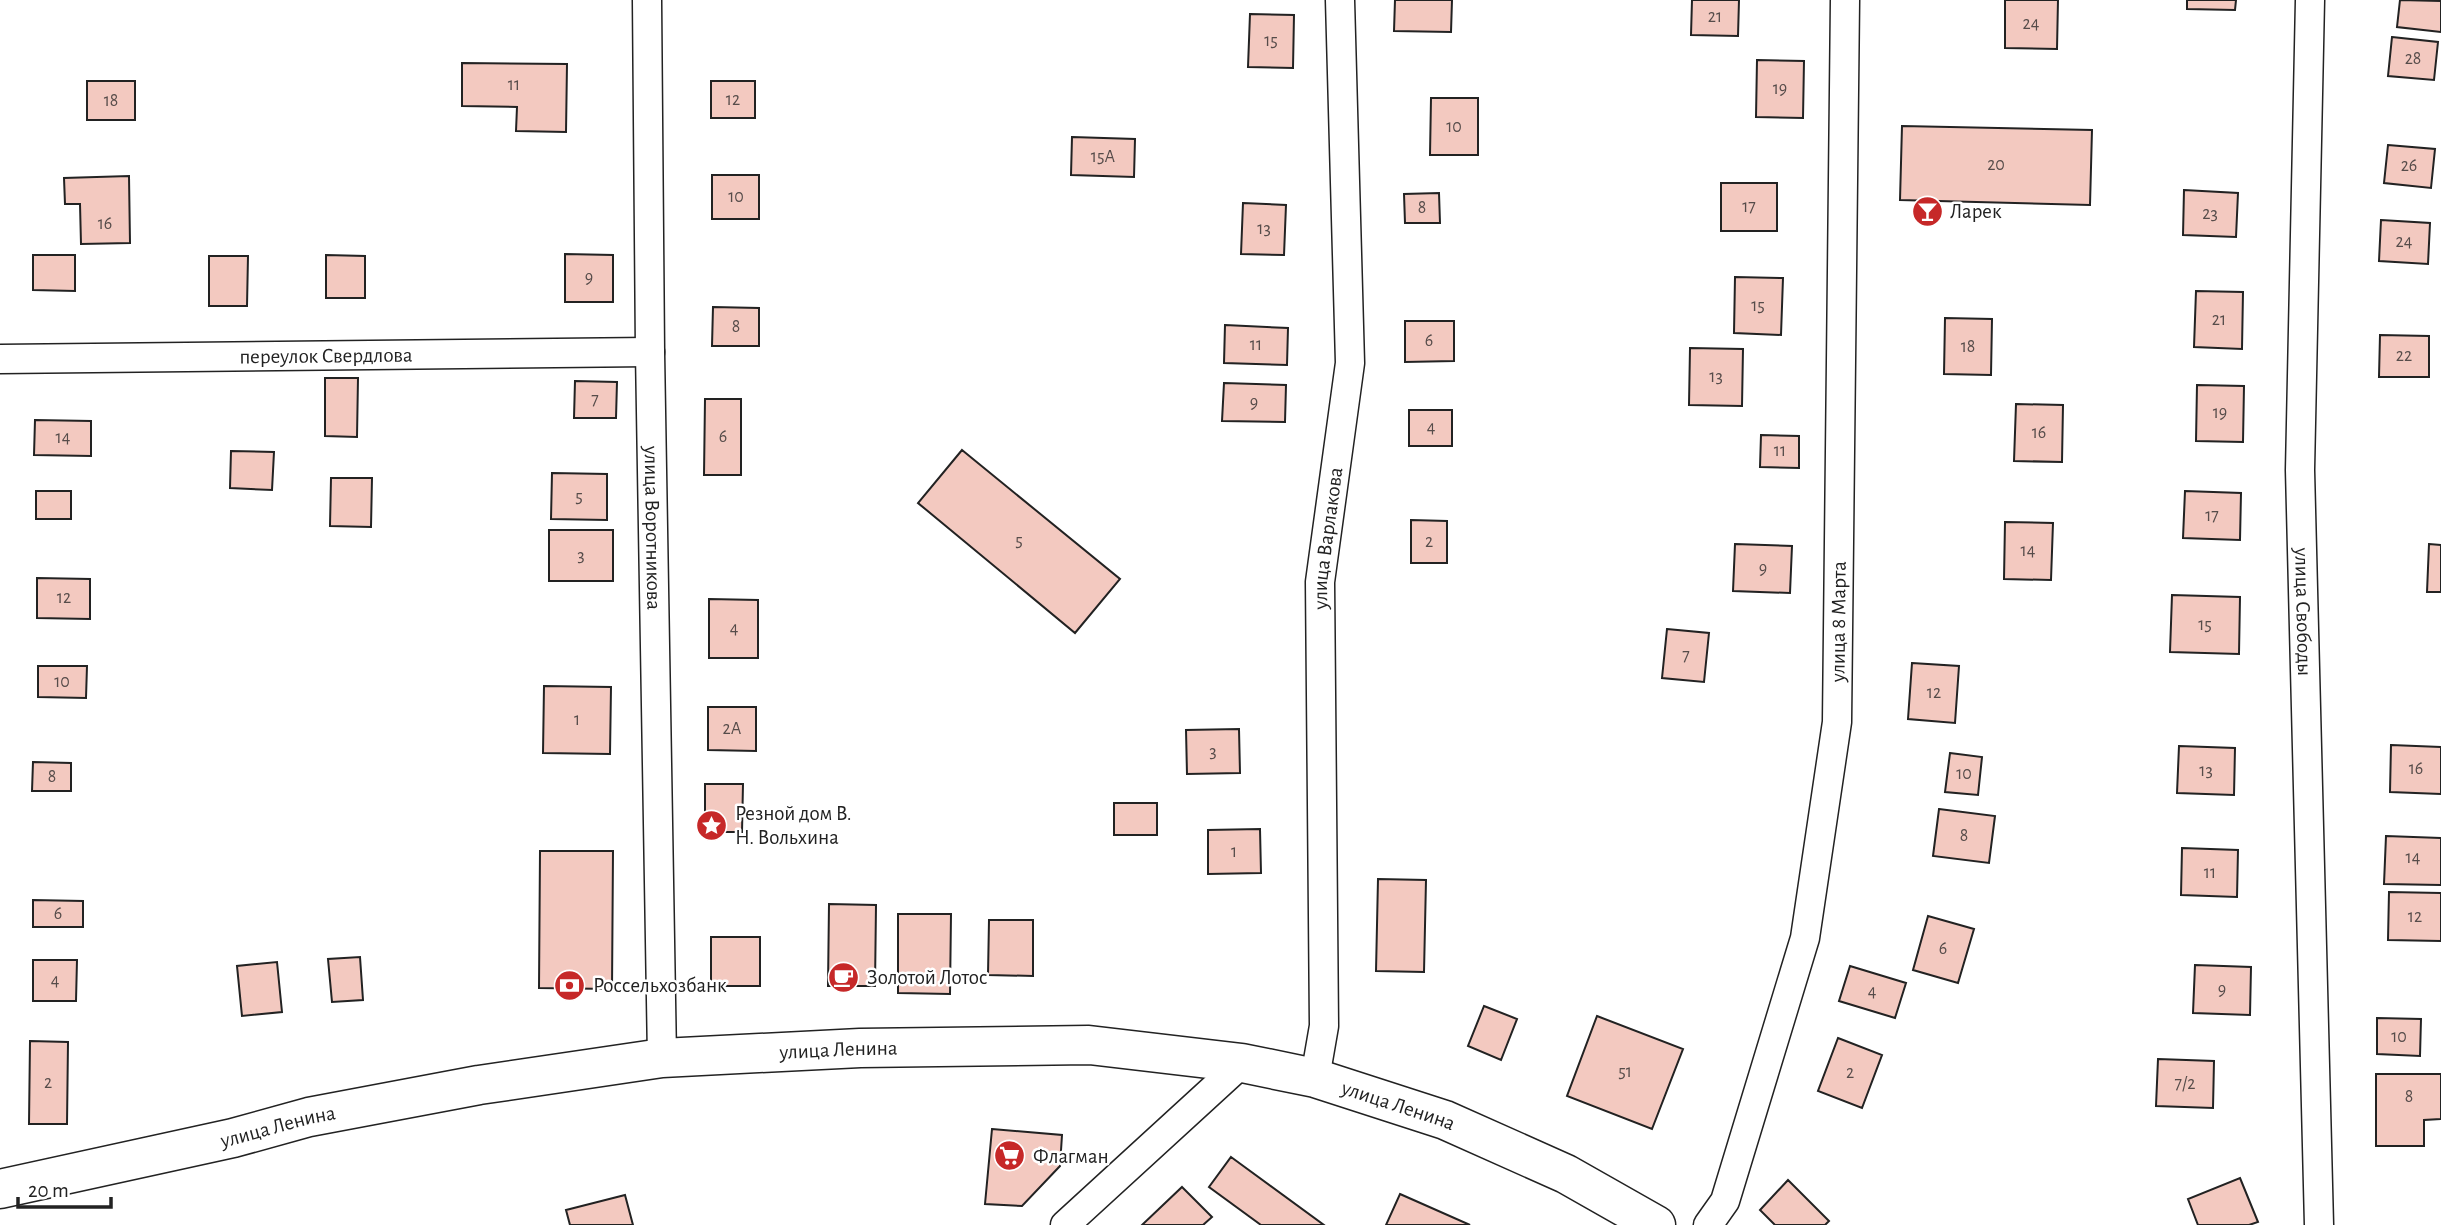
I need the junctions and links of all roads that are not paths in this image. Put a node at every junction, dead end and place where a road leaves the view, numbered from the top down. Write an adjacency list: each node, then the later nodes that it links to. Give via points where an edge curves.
1 (648, 0): 5 (street, улица Воротникова)
2 (1340, 0): 9 (street, улица Варлакова, via 1350,363 1320,582 1324,1026)
3 (1845, 0): 13 (street, улица 8 Марта, via 1837,722 1805,938 1725,1201)
4 (2310, 0): 14 (street, улица Свободы, via 2300,470)
5 (650, 352): 6 (street, переулок Свердлова); 7 (street, улица Воротникова)
6 (0, 359)
7 (662, 1058): 8 (main road, улица Ленина, via 860,1048 1089,1045); 10 (main road, улица Ленина, via 478,1085 309,1117)
8 (1242, 1063): 9 (main road, улица Ленина); 11 (street)
9 (1315, 1078): 12 (main road, улица Ленина, via 1445,1120 1566,1174)
10 (0, 1189)
11 (1065, 1225)
12 (1656, 1225)
13 (1708, 1225)
14 (2319, 1225)

